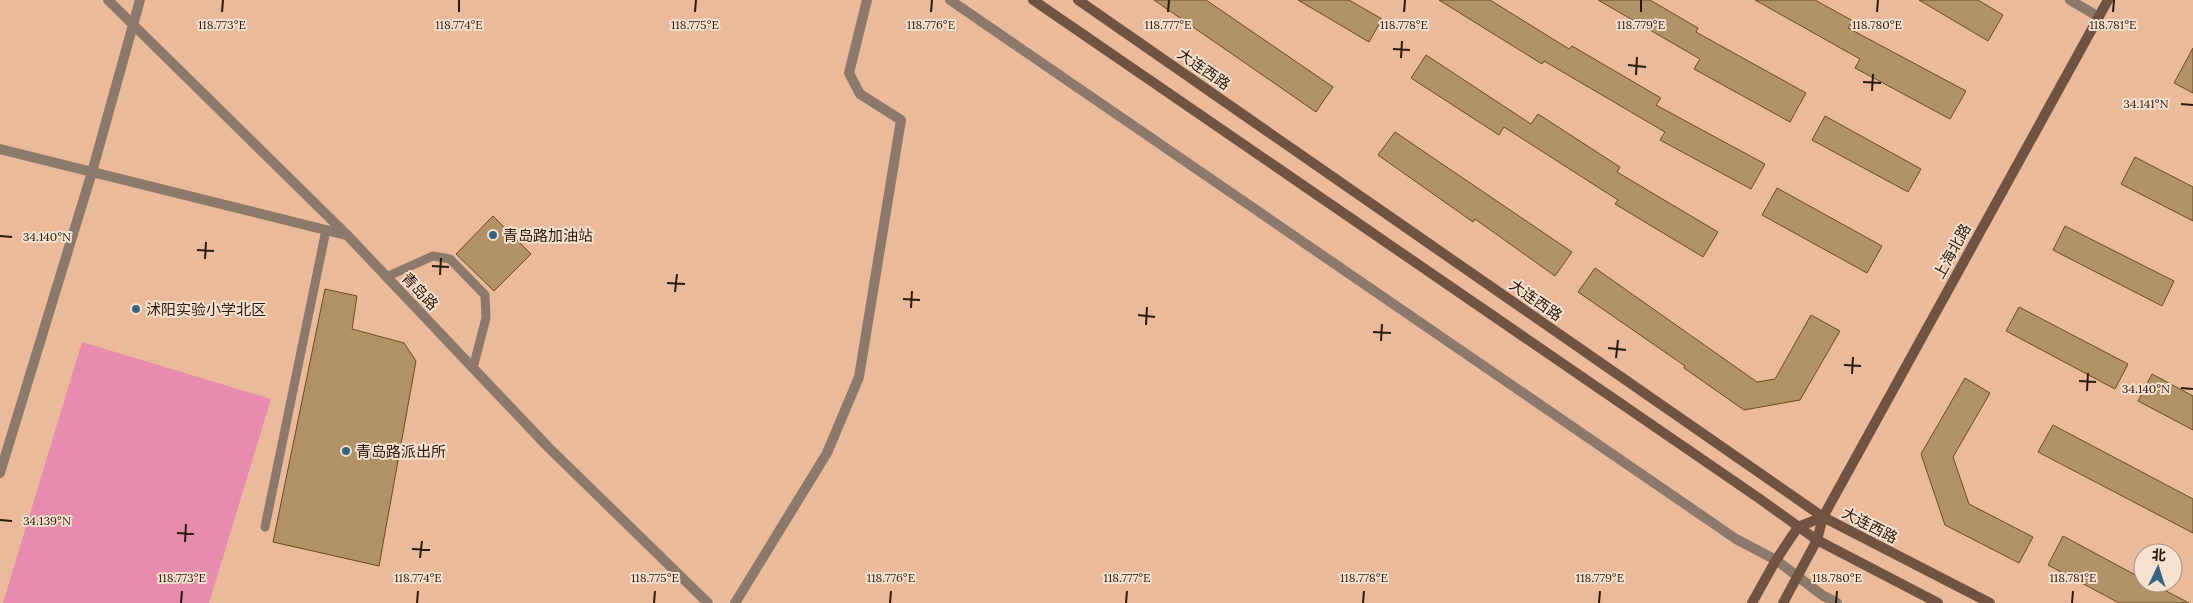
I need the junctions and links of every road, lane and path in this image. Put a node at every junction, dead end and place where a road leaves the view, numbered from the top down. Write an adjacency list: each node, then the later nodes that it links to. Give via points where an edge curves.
1 (108, 0): 10 (street, 青岛路)
2 (140, 0): 10 (street)
3 (867, 0): 25 (street, via 849,73 860,94 901,120 859,377 826,454)
4 (950, 0): 22 (street, via 1728,533)
5 (1033, 0): 20 (main road)
6 (1078, 0): 18 (main road, 大连西路)
7 (2070, 0): 9 (street)
8 (2108, 0): 9 (main road, 上海北路)
9 (2099, 17): 18 (main road, 上海北路)
10 (133, 24): 12 (street); 14 (street, 青岛路)
11 (0, 149): 12 (street)
12 (92, 172): 13 (street); 17 (street)
13 (326, 230): 14 (street); 19 (lane)
14 (346, 235): 15 (street, 青岛路)
15 (386, 277): 16 (street, 青岛路); 16 (lane, via 434,256 450,259 485,294 486,318)
16 (473, 368): 24 (street, 青岛路, via 548,447)
17 (0, 473)
18 (1823, 517): 20 (main road); 21 (main road, 上海北路); 30 (main road, 大连西路)
19 (265, 527)
20 (1798, 527): 21 (main road); 22 (main road)
21 (1818, 540): 23 (main road, 上海北路); 29 (main road)
22 (1776, 560): 23 (street); 26 (main road)
23 (1798, 575): 27 (main road, 上海北路); 28 (street)
24 (708, 603)
25 (735, 603)
26 (1752, 603)
27 (1783, 603)
28 (1837, 603)
29 (1938, 603)
30 (1990, 603)

